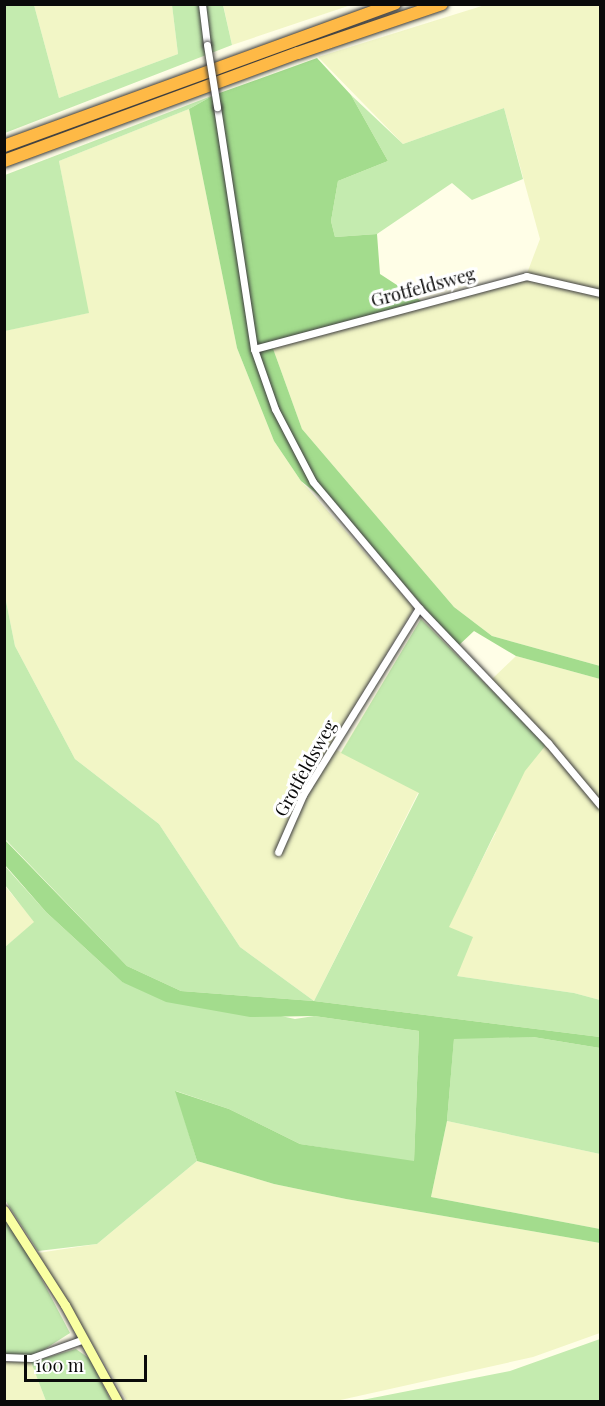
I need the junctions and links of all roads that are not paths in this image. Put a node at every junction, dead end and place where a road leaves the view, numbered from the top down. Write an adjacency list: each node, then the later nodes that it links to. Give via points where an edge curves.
1 (202, 4): 7 (street, bridge)
2 (396, 4): 4 (highway)
3 (442, 4): 5 (highway)
4 (4, 146)
5 (4, 161)
6 (600, 293): 7 (street, Grotfeldsweg, via 526,276)
7 (254, 349): 8 (street, via 275,409 313,482)
8 (419, 608): 9 (street, via 548,743); 10 (street, Grotfeldsweg, via 303,795)
9 (600, 805)
10 (278, 852)
11 (4, 1210): 12 (main road)
12 (84, 1339): 13 (street, via 31,1358); 14 (main road)
13 (4, 1358)
14 (118, 1401)

